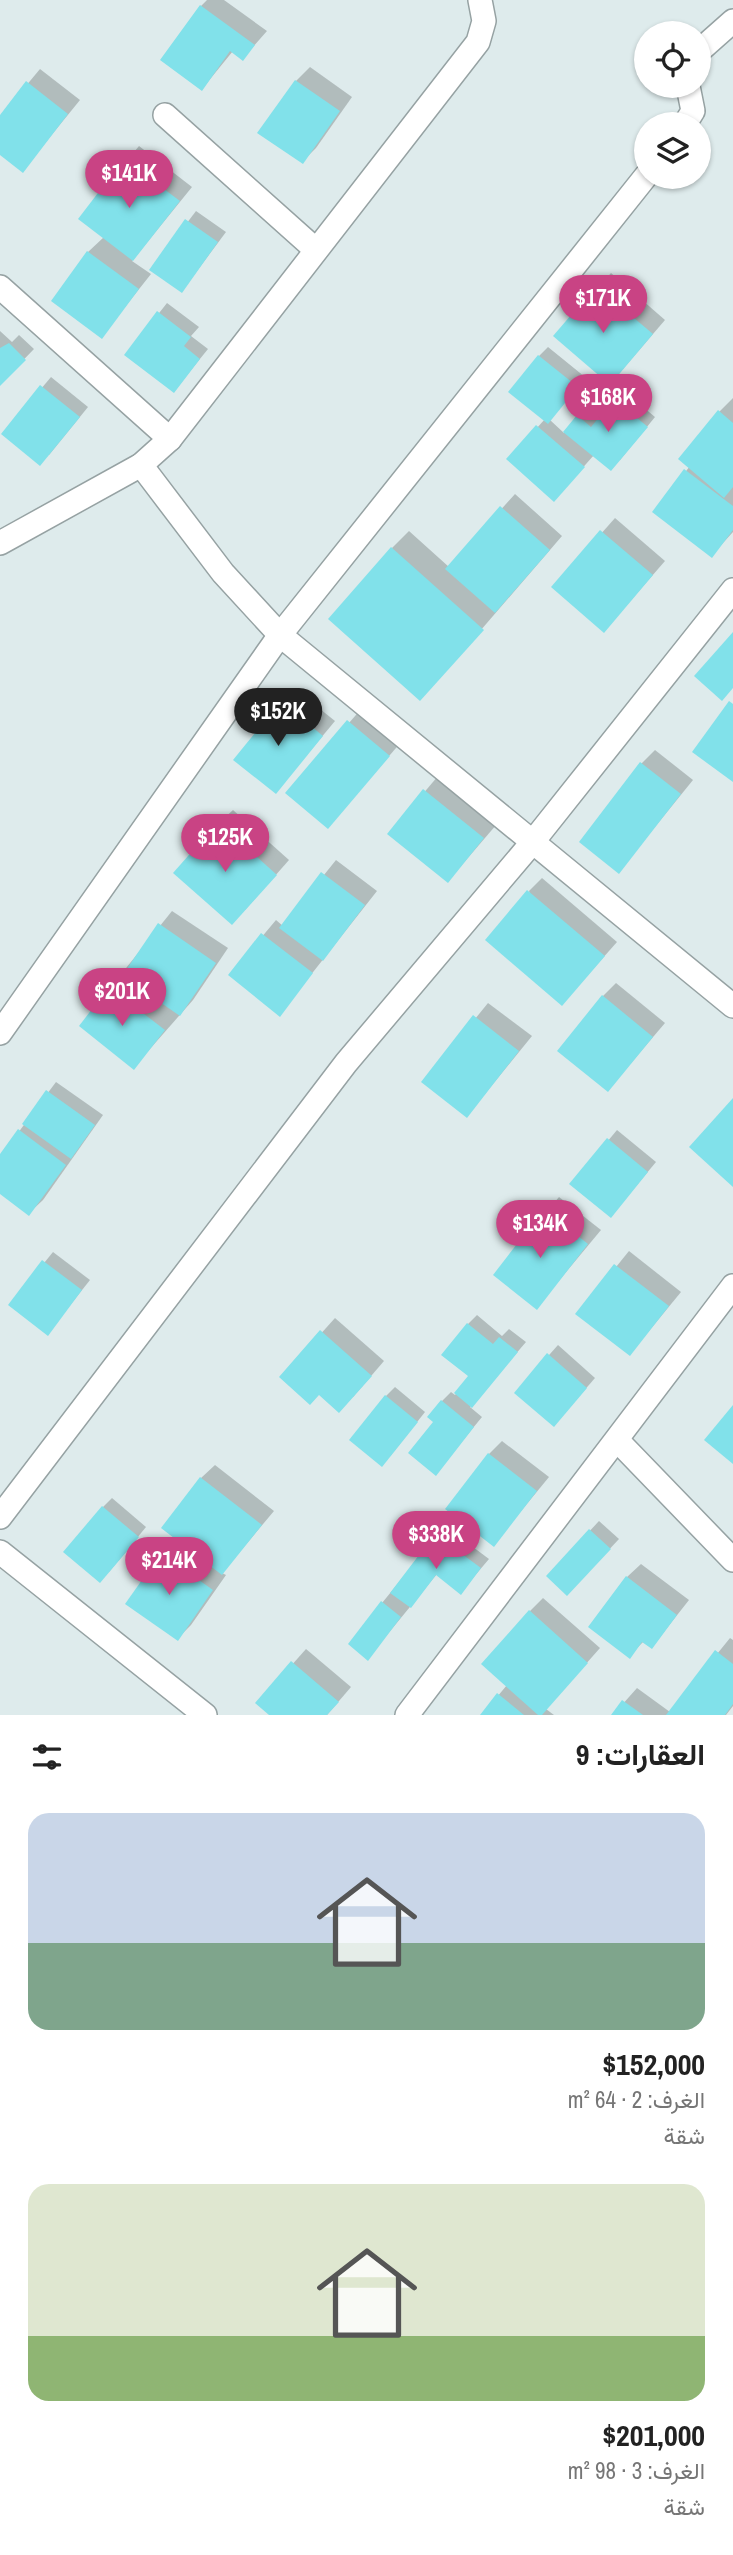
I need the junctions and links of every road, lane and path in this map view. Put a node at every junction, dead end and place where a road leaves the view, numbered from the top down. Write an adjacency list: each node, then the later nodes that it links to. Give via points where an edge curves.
1 (480, 0): 6 (street, via 484,21 478,42)
2 (733, 21): 3 (street)
3 (711, 40)
4 (164, 115): 6 (street)
5 (636, 189): 12 (street)
6 (317, 250): 8 (street)
7 (0, 287): 8 (street)
8 (170, 439): 9 (street)
9 (141, 465): 10 (street); 12 (street, via 223,573)
10 (0, 543)
11 (733, 590): 13 (street)
12 (280, 635): 13 (street); 15 (street)
13 (531, 844): 14 (street); 18 (street, via 346,1063)
14 (733, 1006)
15 (0, 1032)
16 (733, 1286): 17 (street)
17 (617, 1440): 20 (street); 22 (street)
18 (0, 1517)
19 (0, 1552): 21 (street)
20 (733, 1560)
21 (205, 1715)
22 (407, 1715)

